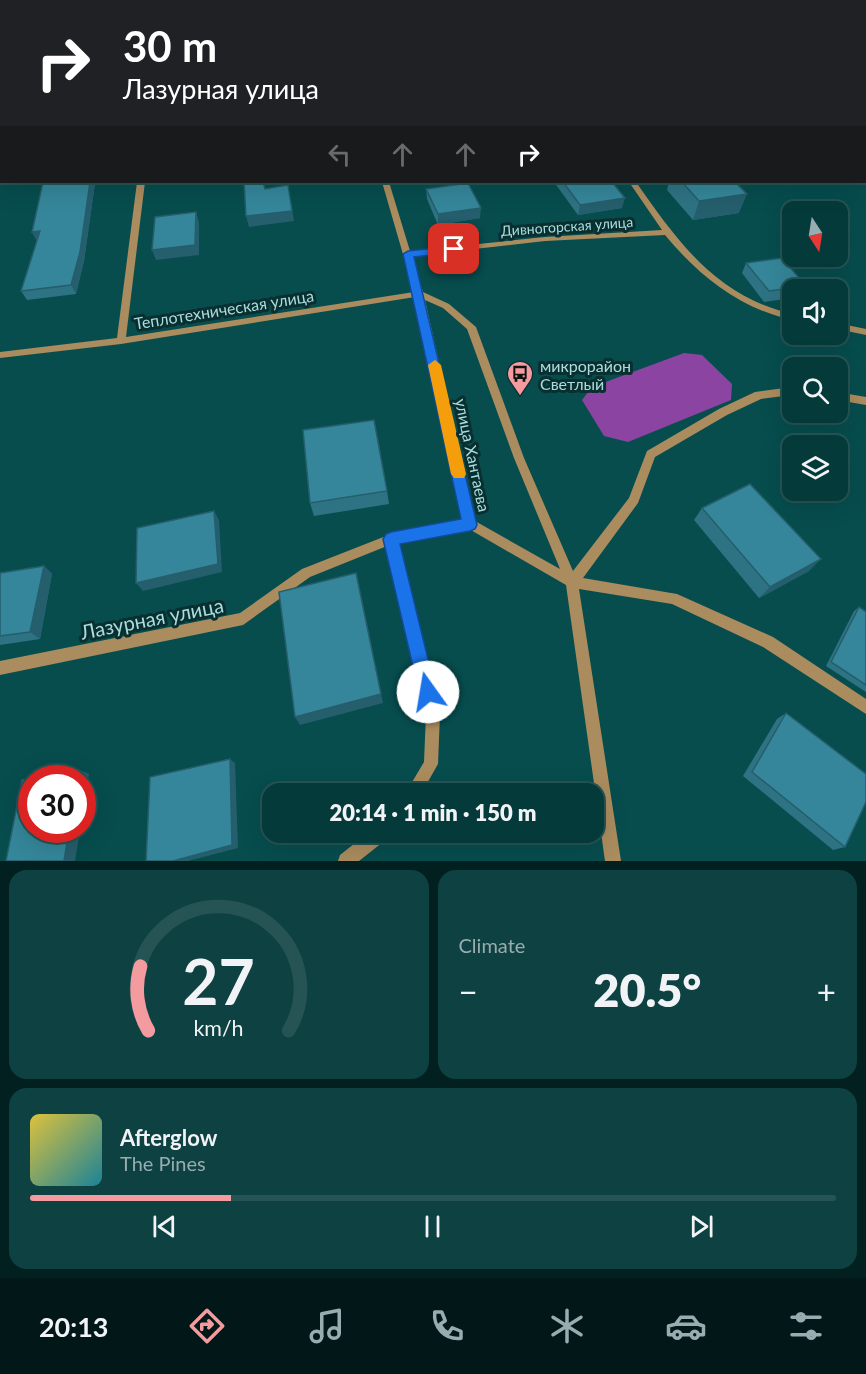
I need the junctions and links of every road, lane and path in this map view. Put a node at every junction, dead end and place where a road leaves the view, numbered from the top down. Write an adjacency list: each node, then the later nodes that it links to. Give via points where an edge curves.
1 (141, 183): 10 (street, Теплотехническая улица)
2 (386, 183): 5 (street, улица Хантаева)
3 (634, 183): 4 (street, Дивногорская улица)
4 (667, 232): 5 (street, Дивногорская улица); 7 (street, via 702,270 746,300)
5 (408, 254): 6 (street, улица Хантаева)
6 (419, 294): 10 (street, Теплотехническая улица); 15 (street, улица Хантаева); 17 (street, via 446,306 471,327 519,458)
7 (782, 315)
8 (848, 328): 9 (street)
9 (866, 332)
10 (121, 341): 11 (street)
11 (0, 355)
12 (782, 393): 17 (street, via 759,395 651,454 634,500)
13 (848, 398): 14 (street)
14 (866, 401)
15 (470, 525): 16 (street, Лазурная улица); 17 (street, улица Хантаева)
16 (391, 539): 18 (street, Лазурная улица, via 306,573 243,619); 20 (street, via 433,714 431,764)
17 (572, 582): 19 (street, via 673,598 768,642); 23 (street)
18 (0, 668)
19 (866, 707)
20 (419, 783)
21 (368, 843): 22 (street)
22 (346, 861)
23 (613, 861)

